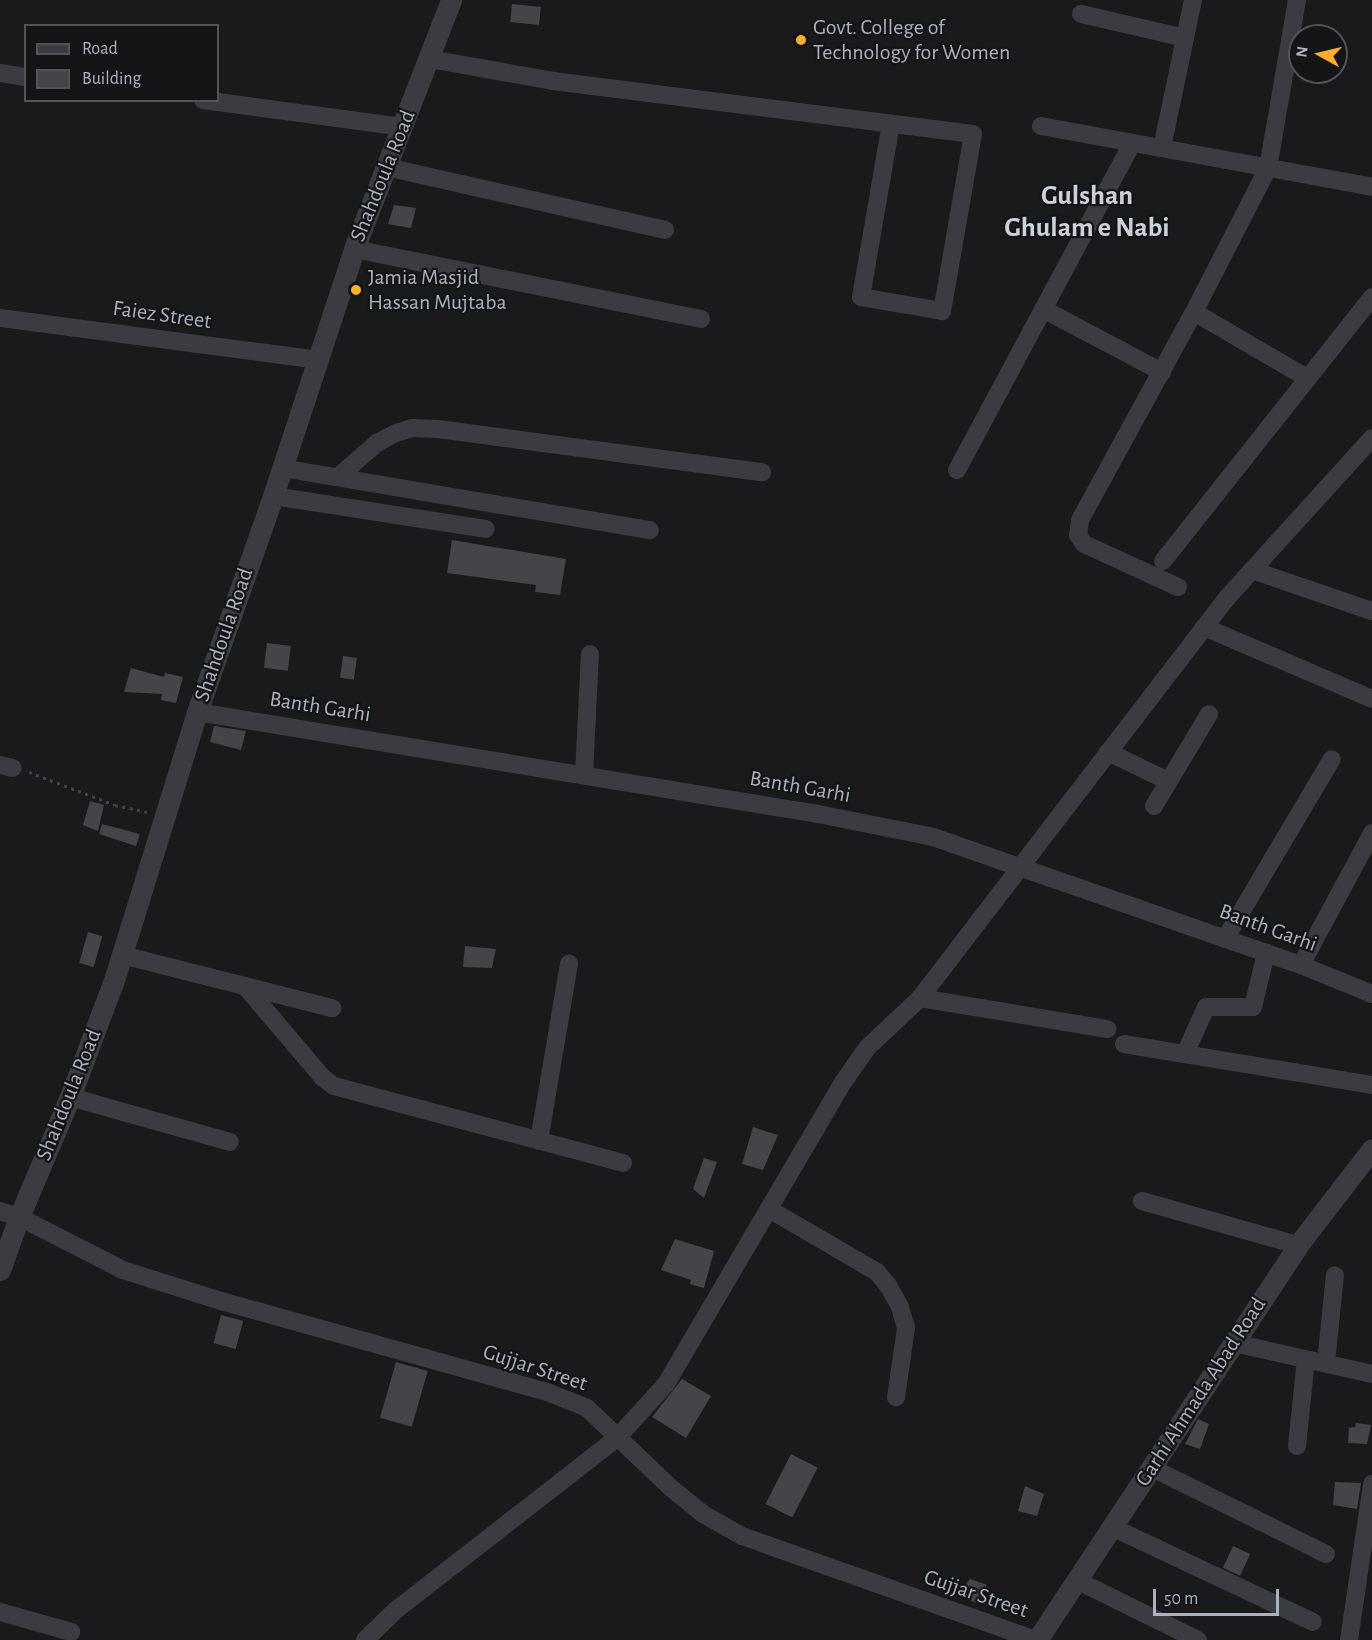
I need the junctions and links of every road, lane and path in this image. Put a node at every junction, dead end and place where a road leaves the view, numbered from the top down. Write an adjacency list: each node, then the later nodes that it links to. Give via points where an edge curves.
1 (451, 0): 6 (street, Shahdoula Road)
2 (1193, 0): 5 (street)
3 (1298, 0): 16 (street)
4 (1081, 14): 5 (street)
5 (1185, 38): 14 (street)
6 (430, 59): 10 (street, via 553,81); 12 (street, Shahdoula Road)
7 (0, 73): 8 (street)
8 (24, 77)
9 (218, 102): 12 (street)
10 (891, 124): 10 (street, via 861,297 942,311 973,134)
11 (1041, 126): 13 (street)
12 (402, 127): 15 (street, Shahdoula Road)
13 (1132, 143): 14 (street); 21 (street)
14 (1161, 148): 16 (street)
15 (386, 167): 18 (street); 19 (street, Shahdoula Road)
16 (1268, 168): 17 (street); 22 (street)
17 (1372, 187)
18 (665, 230)
19 (354, 249): 24 (street); 25 (street, Shahdoula Road)
20 (1372, 297): 27 (street)
21 (1043, 309): 26 (street); 30 (street)
22 (1194, 312): 26 (street); 27 (street)
23 (0, 318): 25 (street, Faiez Street)
24 (702, 319)
25 (317, 360): 29 (street, Shahdoula Road)
26 (1162, 372): 38 (street, via 1080,520 1078,535 1084,544)
27 (1306, 378): 36 (street)
28 (1372, 438): 37 (street)
29 (282, 468): 32 (street); 33 (street, Shahdoula Road)
30 (957, 470)
31 (762, 472): 32 (street, via 412,428 377,443)
32 (338, 477): 35 (street)
33 (273, 496): 34 (street); 43 (street, Shahdoula Road)
34 (484, 529)
35 (650, 530)
36 (1163, 561)
37 (1252, 570): 39 (street); 40 (street)
38 (1178, 587)
39 (1372, 611)
40 (1204, 627): 42 (street); 45 (street)
41 (590, 654): 48 (street)
42 (1372, 699)
43 (197, 712): 48 (street, Banth Garhi); 51 (street, Shahdoula Road)
44 (1209, 714): 49 (street)
45 (1108, 752): 49 (street); 53 (street)
46 (1332, 759): 54 (street)
47 (6, 766): 51 (path, via 116,805)
48 (584, 775): 53 (street, Banth Garhi, via 933,837)
49 (1168, 781): 50 (street)
50 (1154, 807)
51 (165, 816): 56 (street, Shahdoula Road)
52 (1372, 833): 58 (street)
53 (1019, 867): 54 (street, Banth Garhi); 61 (street)
54 (1226, 939): 55 (street, Banth Garhi)
55 (1266, 953): 58 (street, Banth Garhi); 65 (street, via 1253,1007 1206,1007)
56 (122, 955): 59 (street); 67 (street, Shahdoula Road)
57 (569, 964): 68 (street)
58 (1301, 965): 60 (street, Banth Garhi)
59 (244, 986): 62 (street); 68 (street, via 334,1086)
60 (1372, 994)
61 (920, 998): 63 (street); 73 (street, via 867,1048 849,1073)
62 (332, 1008)
63 (1107, 1029)
64 (1124, 1044): 65 (street)
65 (1185, 1054): 66 (street)
66 (1372, 1085)
67 (70, 1097): 69 (street); 74 (street, Shahdoula Road)
68 (539, 1141): 71 (street)
69 (230, 1142)
70 (1372, 1149): 75 (street, Garhi Ahmada Abad Road)
71 (623, 1163)
72 (1142, 1201): 75 (street)
73 (769, 1209): 82 (street, via 877,1272 889,1287 906,1328); 83 (street, via 666,1384)
74 (10, 1214): 76 (street, Shahdoula Road); 83 (street, Gujjar Street, via 134,1273 547,1392 587,1408)
75 (1298, 1245): 78 (street, Garhi Ahmada Abad Road)
76 (0, 1270)
77 (1335, 1275): 80 (street)
78 (1234, 1343): 79 (street); 85 (street, Garhi Ahmada Abad Road)
79 (1306, 1359): 80 (street); 84 (street)
80 (1326, 1363): 81 (street)
81 (1372, 1374)
82 (896, 1397)
83 (616, 1439): 93 (street, via 396,1610); 94 (street, Gujjar Street, via 703,1514 742,1536)
84 (1297, 1446)
85 (1152, 1468): 87 (street, Garhi Ahmada Abad Road); 88 (street)
86 (1372, 1484): 96 (street)
87 (1112, 1527): 89 (street, Garhi Ahmada Abad Road); 91 (street)
88 (1326, 1554)
89 (1076, 1580): 94 (street, Garhi Ahmada Abad Road); 95 (street)
90 (0, 1612): 92 (street)
91 (1313, 1622)
92 (71, 1632)
93 (365, 1640)
94 (1036, 1640)
95 (1198, 1640)
96 (1349, 1640)

